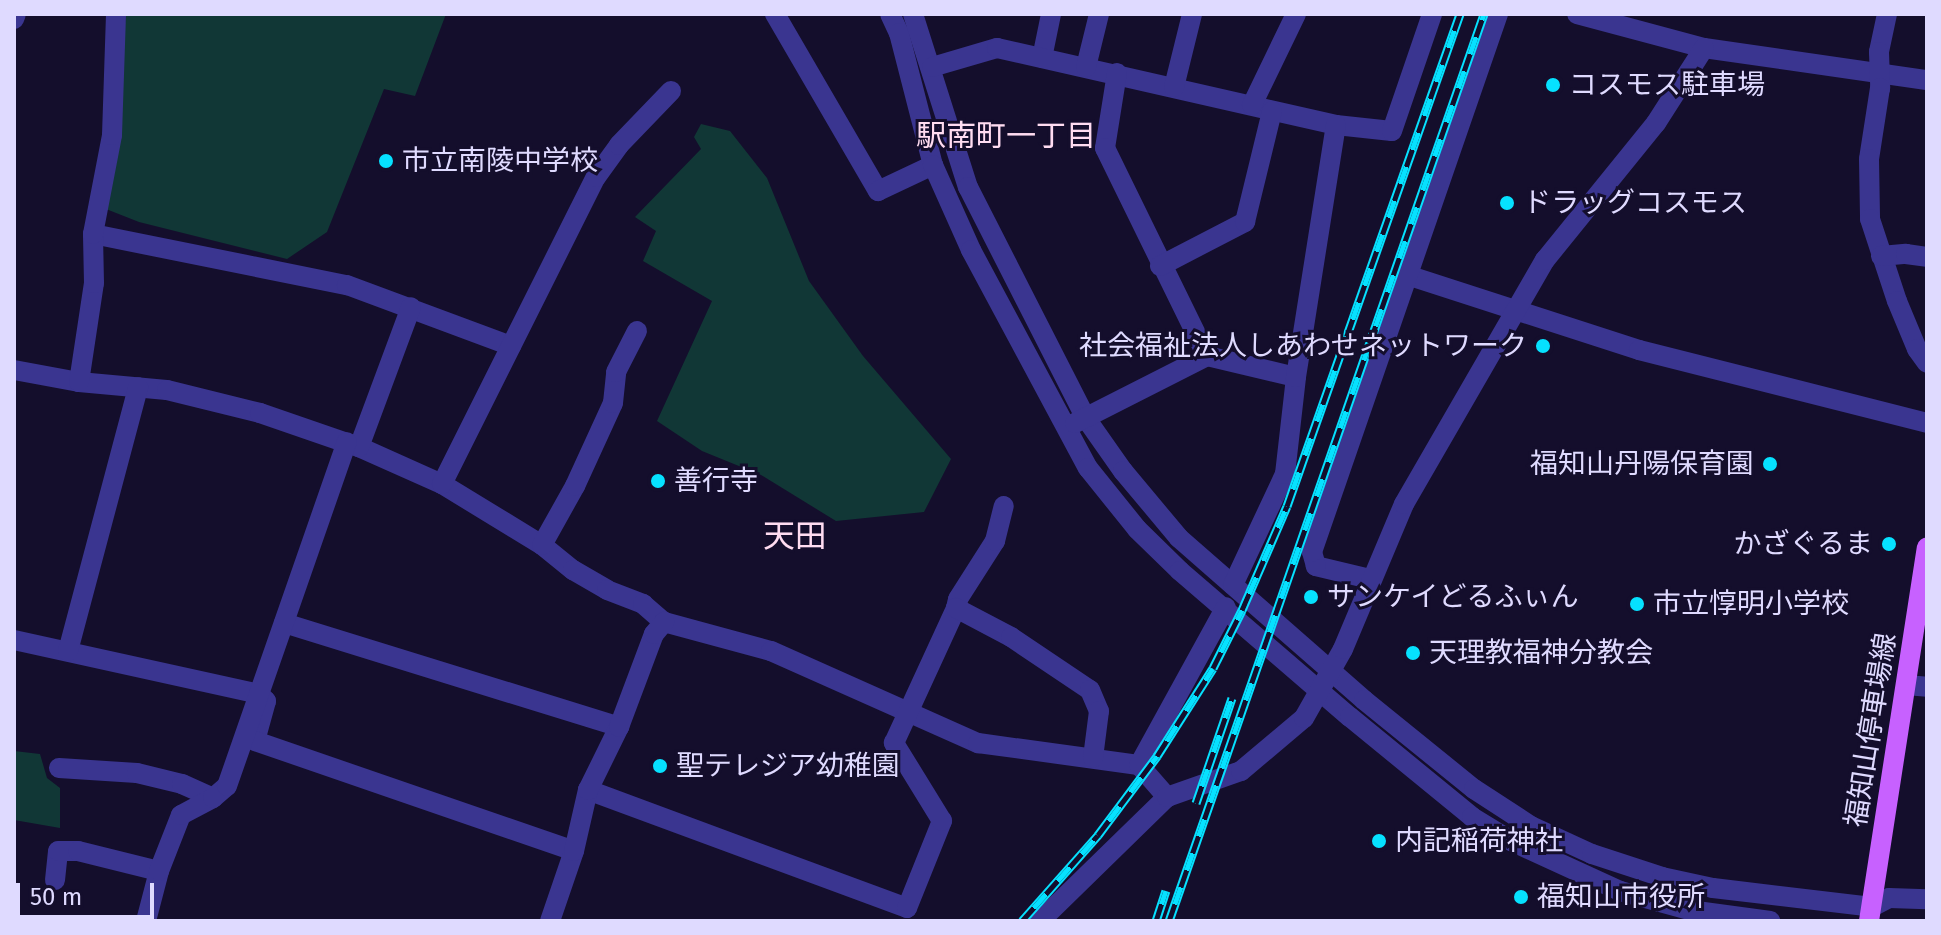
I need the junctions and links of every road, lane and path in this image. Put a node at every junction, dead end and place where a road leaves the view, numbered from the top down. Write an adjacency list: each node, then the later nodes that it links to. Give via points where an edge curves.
1 (116, 14): 26 (street, via 112,135)
2 (890, 14): 25 (street)
3 (913, 14): 15 (street)
4 (1051, 14): 14 (street)
5 (1099, 14): 16 (street)
6 (1192, 14): 20 (street)
7 (1296, 14): 22 (street)
8 (1432, 14): 24 (street, via 1392,131)
9 (1498, 14): 30 (street)
10 (1577, 14): 13 (street)
11 (1887, 14): 18 (street)
12 (778, 15): 25 (street, via 878,191)
13 (1704, 48): 18 (street); 32 (street, via 1656,123 1545,260)
14 (1042, 58): 15 (street, via 997,48); 16 (street)
15 (932, 67): 41 (street, via 968,187)
16 (1086, 67): 17 (street)
17 (1117, 73): 20 (street); 29 (street, via 1105,148)
18 (1878, 73): 19 (street); 27 (street, via 1867,184)
19 (1927, 80)
20 (1174, 87): 22 (street)
21 (671, 91): 34 (street, via 596,177)
22 (1252, 105): 23 (street)
23 (1272, 111): 24 (street); 29 (street, via 1245,222)
24 (1336, 125): 38 (street)
25 (933, 165): 43 (street, via 971,250)
26 (93, 234): 31 (street, via 347,285); 39 (street, via 94,283)
27 (1881, 256): 28 (street); 36 (street)
28 (1927, 257)
29 (1160, 266): 35 (street)
30 (1407, 275): 32 (street); 49 (street, via 1312,552 1316,566)
31 (411, 307): 34 (street); 44 (street)
32 (1517, 312): 42 (street, via 1639,350); 49 (street, via 1410,491)
33 (637, 331): 47 (street, via 616,372 613,403)
34 (511, 346): 45 (street)
35 (1207, 356): 38 (street); 41 (street)
36 (1927, 363)
37 (14, 370): 39 (street)
38 (1296, 377): 51 (street, via 1285,474)
39 (79, 382): 40 (street)
40 (138, 387): 44 (street, via 260,413); 57 (street)
41 (1085, 417): 43 (street); 51 (street, via 1179,538)
42 (1927, 423)
43 (1065, 428): 52 (street, via 1088,468 1137,529)
44 (353, 445): 45 (street); 55 (street)
45 (442, 484): 47 (street)
46 (1004, 506): 53 (street, via 995,541)
47 (542, 545): 54 (street, via 573,570 643,604)
48 (1927, 547): 50 (main road, 福知山停車場線)
49 (1370, 579): 58 (street)
50 (1925, 581): 59 (main road, 福知山停車場線)
51 (1233, 585): 58 (street)
52 (1226, 607): 60 (street); 65 (street)
53 (956, 608): 62 (street); 64 (street, via 1090,690 1099,711)
54 (664, 622): 62 (street, via 771,651); 63 (street, via 654,634)
55 (284, 623): 61 (street); 63 (street)
56 (14, 640): 57 (street)
57 (68, 651): 61 (street)
58 (1332, 671): 60 (street); 74 (street, via 1474,789 1531,826 1592,854 1662,877)
59 (1917, 686): 74 (main road, 福知山停車場線)
60 (1322, 692): 68 (street, via 1304,718 1241,771); 78 (street, via 1472,817 1513,842 1620,891 1689,910)
61 (259, 694): 69 (street, via 227,786); 70 (street, via 266,701 255,741)
62 (908, 712): 64 (street, via 978,743); 67 (street, via 894,743 942,821 907,908)
63 (619, 727): 67 (street)
64 (1093, 758): 65 (street)
65 (1139, 765): 68 (street)
66 (59, 768): 69 (street, via 137,773)
67 (588, 790): 70 (street)
68 (1167, 797): 77 (street)
69 (213, 798): 71 (street, via 181,815)
70 (574, 851): 76 (street)
71 (159, 871): 72 (street, via 58,851); 75 (street)
72 (55, 880)
73 (1927, 899): 74 (street, via 1889,898)
74 (1870, 914)
75 (146, 921)
76 (550, 921)
77 (1040, 921)
78 (1770, 921)

